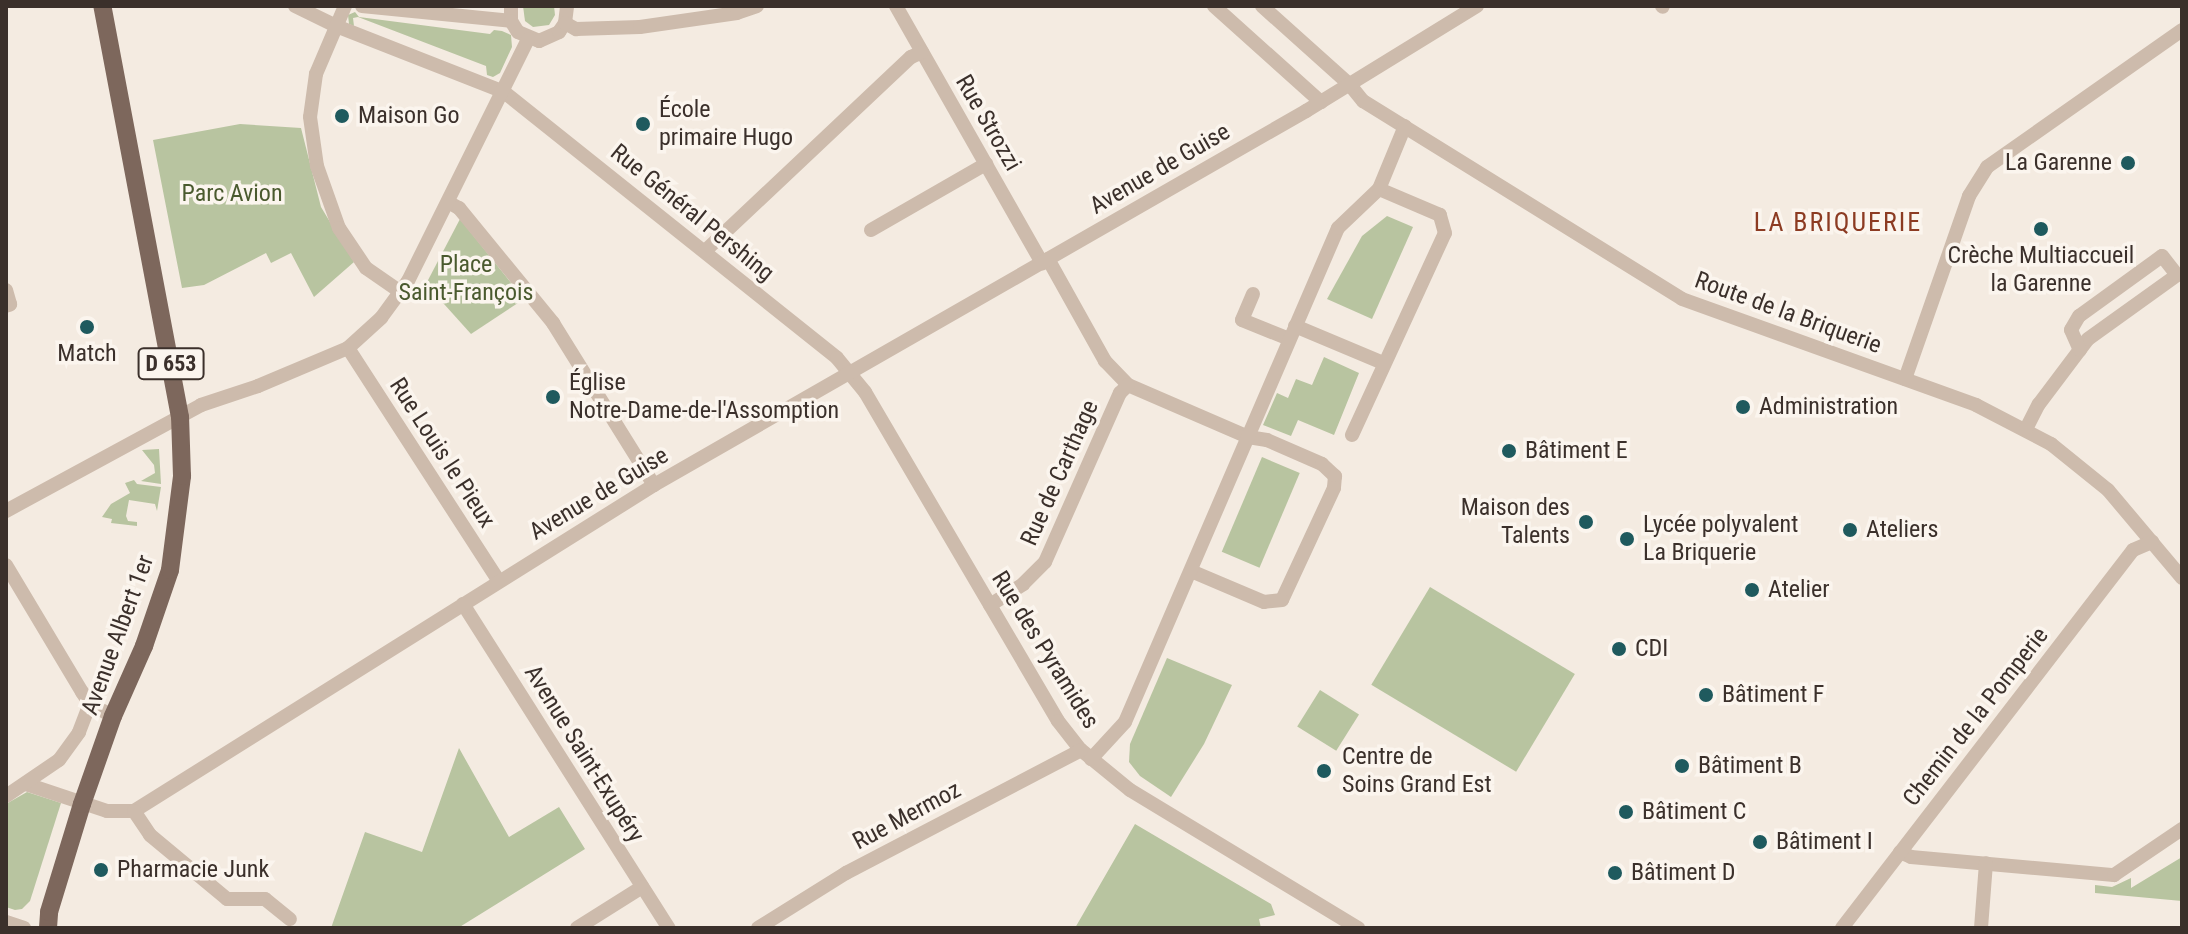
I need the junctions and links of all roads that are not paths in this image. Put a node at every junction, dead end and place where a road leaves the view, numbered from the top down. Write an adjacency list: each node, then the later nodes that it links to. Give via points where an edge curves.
1 (102, 6): 39 (main road, Avenue Albert 1er / D 653)
2 (295, 6): 13 (street, Rue Général Pershing)
3 (345, 6): 13 (street)
4 (362, 6): 11 (street)
5 (567, 6): 12 (street)
6 (757, 6): 12 (street, via 640,27 576,29)
7 (896, 6): 16 (street, Rue Strozzi)
8 (1214, 6): 20 (street)
9 (1262, 6): 17 (street, Route de la Briquerie)
10 (1477, 6): 17 (street, Avenue de Guise)
11 (511, 14): 15 (street)
12 (565, 23): 15 (street, via 550,39)
13 (336, 26): 18 (street, Rue Général Pershing); 29 (street, via 316,74 310,117 317,166 339,228 366,268)
14 (2182, 30): 37 (street, via 1987,167 1969,196)
15 (528, 39): 18 (street)
16 (922, 52): 22 (street, Rue Strozzi); 26 (street)
17 (1350, 85): 19 (street, Route de la Briquerie); 20 (street, Avenue de Guise)
18 (504, 92): 24 (street); 26 (street, Rue Général Pershing)
19 (1363, 101): 20 (street); 21 (street, Route de la Briquerie)
20 (1321, 102): 27 (street, Avenue de Guise)
21 (1405, 126): 23 (street); 37 (street, Route de la Briquerie, via 1682,299)
22 (986, 164): 25 (street); 27 (street, Rue Strozzi)
23 (1379, 189): 32 (street, Rue Mermoz, via 1338,228); 35 (street, via 1440,215 1445,233)
24 (448, 202): 29 (street); 43 (street, via 459,208 553,323)
25 (871, 230)
26 (705, 251): 36 (street, Rue Général Pershing)
27 (1045, 261): 36 (street, Avenue de Guise); 38 (street, Rue Strozzi, via 1105,361)
28 (6, 290): 31 (street)
29 (402, 293): 33 (street)
30 (1253, 294): 32 (street, via 1242,320)
31 (6, 306)
32 (1292, 333): 35 (street); 42 (street, Rue Mermoz)
33 (348, 348): 39 (street); 49 (street, Rue Louis le Pieux)
34 (2080, 350): 34 (street, via 2177,275 2162,256 2079,316 2071,330); 40 (street)
35 (1383, 363): 41 (street)
36 (850, 373): 43 (street, Avenue de Guise); 51 (street, Rue des Pyramides)
37 (1905, 379): 40 (street, Route de la Briquerie)
38 (1128, 385): 42 (street); 51 (street, Rue de Carthage, via 1045,562)
39 (180, 417): 44 (street); 53 (main road, Avenue Albert 1er / D 653, via 176,543 144,646)
40 (2026, 429): 45 (street, Route de la Briquerie, via 2108,490)
41 (1352, 435)
42 (1248, 437): 47 (street, Rue Mermoz); 47 (street, via 1322,464 1335,476 1334,488 1282,600 1264,602)
43 (654, 485): 49 (street, Avenue de Guise)
44 (6, 511)
45 (2152, 542): 48 (street, Route de la Briquerie); 60 (street, Chemin de la Pomperie, via 2133,550)
46 (6, 565): 52 (street)
47 (1191, 571): 54 (street, Rue Mermoz, via 1125,722)
48 (2182, 578)
49 (499, 581): 50 (street, Avenue de Guise)
50 (463, 604): 58 (street, Avenue de Guise); 62 (street, Avenue Saint-Exupéry)
51 (990, 605): 54 (street, Rue des Pyramides, via 1058,721)
52 (90, 704): 53 (street); 55 (street, via 59,760)
53 (113, 716): 57 (main road, Avenue Albert 1er / D 653)
54 (1086, 755): 69 (street, Rue Mermoz, via 846,873); 70 (street, Rue des Pyramides, via 1130,790)
55 (26, 784): 56 (street); 57 (street)
56 (6, 796)
57 (82, 804): 58 (street, via 117,813); 66 (main road, D 653)
58 (134, 811): 63 (street, via 150,835 227,899 265,899)
59 (2182, 829): 61 (street, via 2114,875)
60 (1900, 852): 61 (street); 71 (street, Chemin de la Pomperie)
61 (1986, 863): 72 (street)
62 (642, 887): 67 (street); 68 (street, Avenue Saint-Exupéry)
63 (290, 919)
64 (6, 922): 65 (street)
65 (24, 928)
66 (48, 928)
67 (577, 928)
68 (669, 928)
69 (758, 928)
70 (1358, 928)
71 (1842, 928)
72 (1981, 928)

